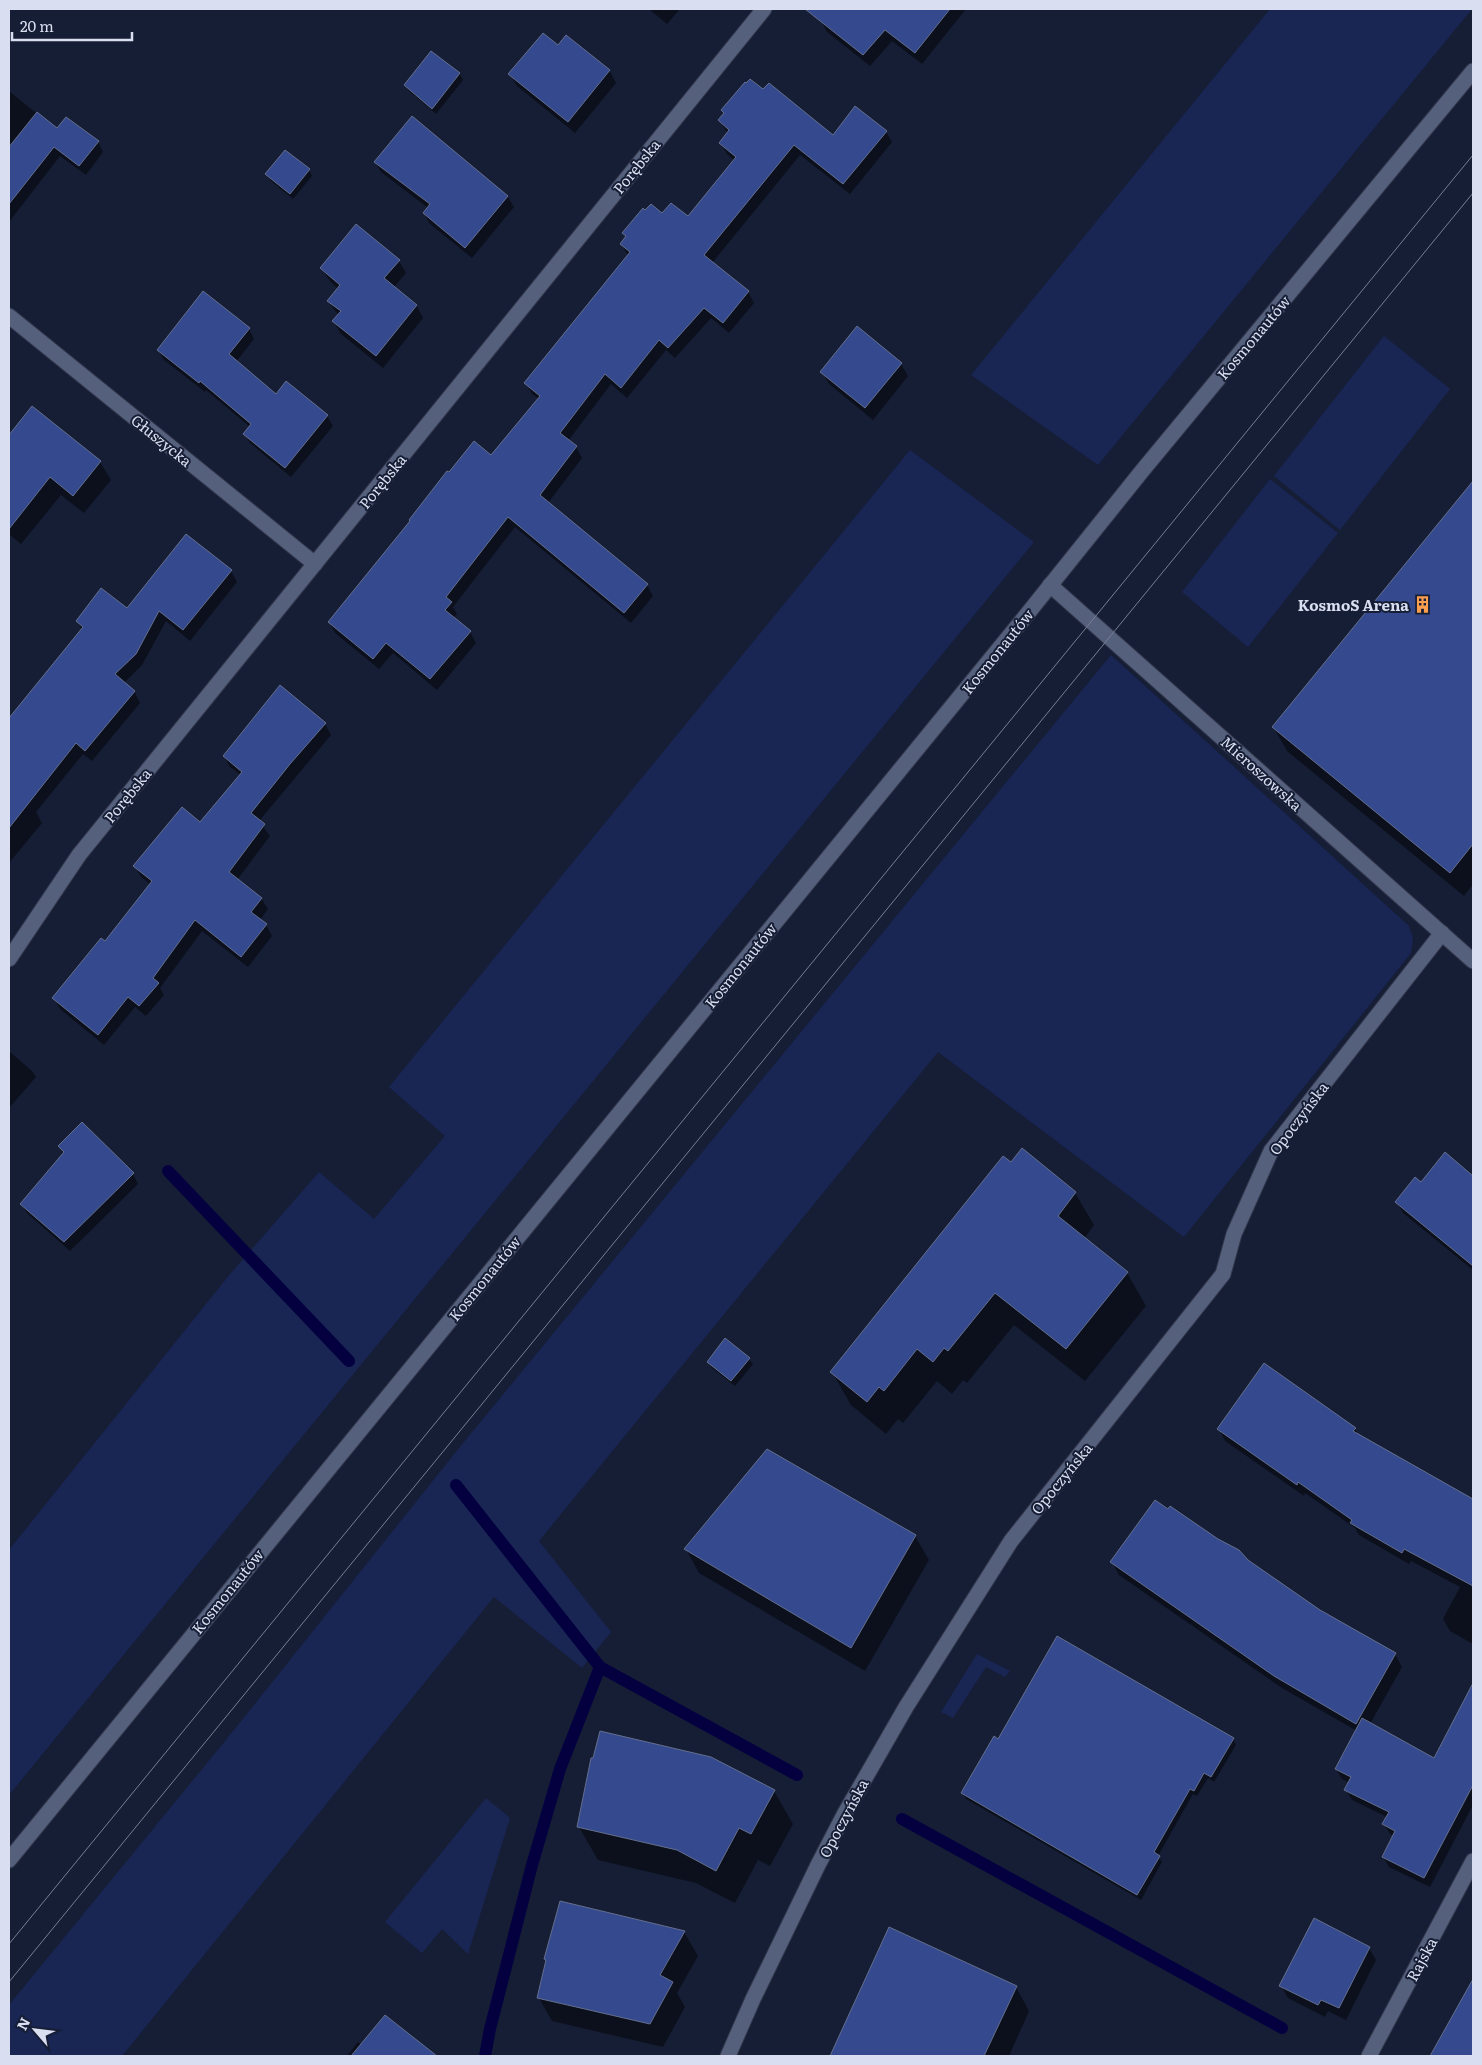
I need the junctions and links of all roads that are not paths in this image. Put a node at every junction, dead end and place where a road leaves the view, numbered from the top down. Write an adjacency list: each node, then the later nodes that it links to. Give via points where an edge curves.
1 (764, 9): 4 (street, Porębska)
2 (1473, 71): 5 (street, Kosmonautów)
3 (9, 316): 4 (street, Głuszycka)
4 (315, 564): 7 (street, Porębska, via 79,854)
5 (1050, 585): 6 (street, Mieroszowska); 9 (street, Kosmonautów)
6 (1442, 934): 8 (street, Mieroszowska); 11 (street, Opoczyńska, via 1271,1151 1234,1234 1223,1274 1011,1541 906,1707 845,1813)
7 (9, 959)
8 (1473, 961)
9 (9, 1860)
10 (1473, 1861): 12 (street, Rajska)
11 (728, 2056)
12 (1369, 2056)

